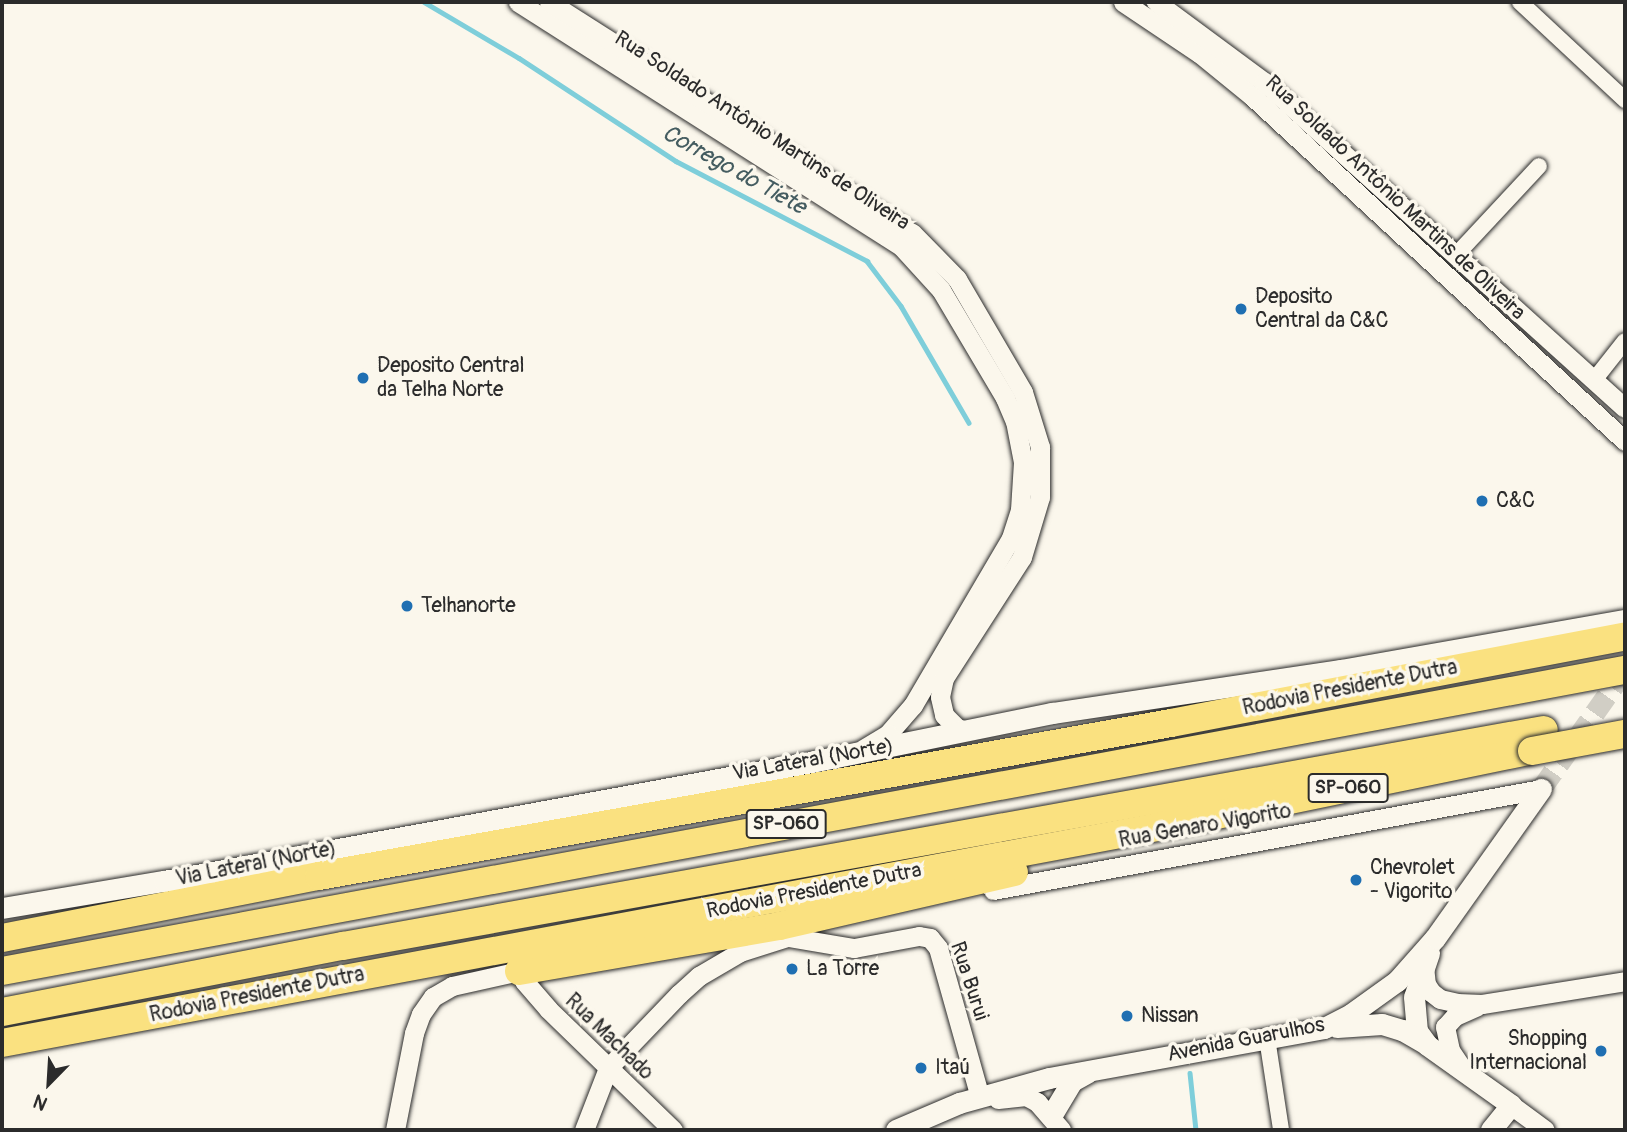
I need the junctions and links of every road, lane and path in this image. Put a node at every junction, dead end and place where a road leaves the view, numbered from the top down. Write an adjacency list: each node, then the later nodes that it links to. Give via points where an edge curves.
1 (518, 2): 23 (street, Rua Soldado Antônio Martins de Oliveira, via 902,247 941,290 1005,398 1023,462 1020,510 1011,538 901,721)
2 (549, 2): 20 (street, Rua Soldado Antônio Martins de Oliveira, via 912,233 957,279 1024,392 1040,447 1040,497 1022,558 942,685 944,715)
3 (1123, 2): 10 (street, Rua Soldado Antônio Martins de Oliveira, via 1199,53 1252,96)
4 (1156, 2): 8 (street, Rua Soldado Antônio Martins de Oliveira, via 1264,82)
5 (1520, 2): 6 (street)
6 (1625, 100)
7 (1539, 166): 8 (street)
8 (1457, 254): 9 (street, Rua Soldado Antônio Martins de Oliveira)
9 (1520, 310): 10 (street); 12 (street, Rua Soldado Antônio Martins de Oliveira)
10 (1503, 329): 14 (street, Rua Soldado Antônio Martins de Oliveira)
11 (1625, 341): 12 (street)
12 (1595, 379): 13 (street, Rua Soldado Antônio Martins de Oliveira)
13 (1625, 408)
14 (1625, 441)
15 (1625, 620): 20 (main road, Via Lateral (Norte), via 1341,670 1093,706)
16 (1625, 636): 25 (highway, Rodovia Presidente Dutra / SP-060, via 1171,723)
17 (1625, 670): 18 (highway, Rodovia Presidente Dutra / SP-060)
18 (1401, 711): 25 (highway, via 1387,705 1325,714 758,812); 32 (highway, Rodovia Presidente Dutra / SP-060)
19 (1625, 715): 22 (highway, Rodovia Presidente Dutra / SP-060)
20 (966, 731): 23 (main road, Via Lateral (Norte))
21 (1625, 734): 22 (highway, Rodovia Presidente Dutra / SP-060, bridge)
22 (1538, 740): 26 (highway, Rodovia Presidente Dutra / SP-060); 36 (highway, Rodovia Presidente Dutra / SP-060, via 329,949)
23 (854, 753): 27 (main road, Via Lateral (Norte))
24 (1541, 789): 29 (street, Rua Genaro Vigorito, via 920,904); 30 (main road, Avenida Guarulhos)
25 (698, 806): 28 (highway, Rodovia Presidente Dutra / SP-060)
26 (1163, 826): 33 (highway, via 1096,854 779,926); 39 (highway, Rodovia Presidente Dutra / SP-060)
27 (2, 908)
28 (2, 937)
29 (788, 937): 41 (street, Rua Genaro Vigorito, via 740,952 699,976); 44 (street, Rua Burui, via 854,948 930,938 938,948)
30 (1435, 938): 31 (main road); 37 (main road, Avenida Guarulhos, via 1386,990)
31 (1424, 966): 35 (street, via 1426,984 1436,997); 40 (main road, via 1413,1010 1417,1031)
32 (2, 971)
33 (519, 971): 41 (street, Rua Machado, via 534,994); 48 (street, via 452,986 433,997 414,1032)
34 (1625, 981): 35 (street)
35 (1482, 1004): 43 (street, via 1455,1016 1445,1027 1450,1050)
36 (2, 1012)
37 (1324, 1028): 38 (main road, Avenida Guarulhos); 40 (main road, via 1382,1024)
38 (1267, 1038): 42 (main road, Avenida Guarulhos); 52 (street)
39 (2, 1043)
40 (1427, 1045): 43 (main road)
41 (608, 1068): 49 (street); 50 (street, Rua Machado)
42 (1093, 1069): 44 (main road, Avenida Guarulhos); 47 (main road, via 1072,1081)
43 (1464, 1071): 46 (main road)
44 (980, 1097): 45 (main road, Avenida Guarulhos)
45 (959, 1103): 47 (street, via 1026,1096); 51 (main road, Avenida Guarulhos)
46 (1511, 1105): 53 (main road); 54 (street)
47 (1056, 1123)
48 (395, 1130)
49 (584, 1130)
50 (673, 1130)
51 (896, 1130)
52 (1280, 1130)
53 (1492, 1130)
54 (1545, 1130)

